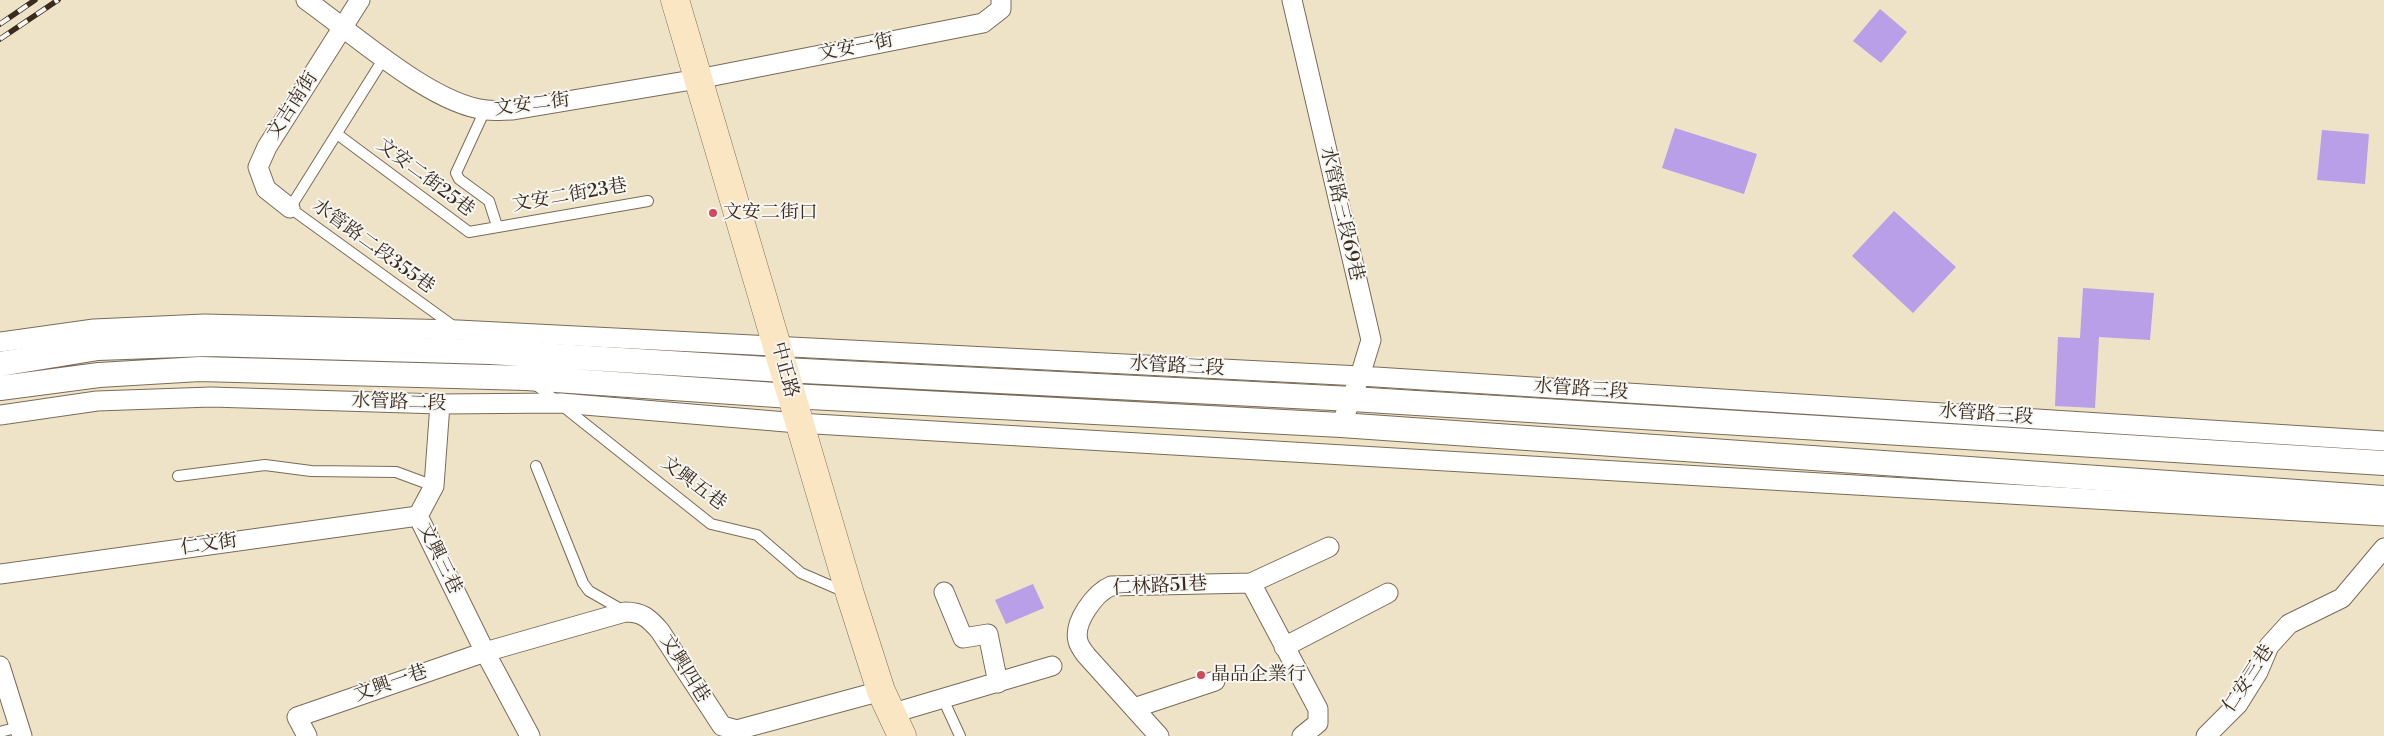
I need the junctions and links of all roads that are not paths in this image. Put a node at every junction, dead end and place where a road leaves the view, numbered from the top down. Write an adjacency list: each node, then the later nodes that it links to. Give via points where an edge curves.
1 (306, 0): 6 (street, 文安二街)
2 (360, 0): 6 (street, 文吉南街)
3 (675, 0): 8 (main road, 中正路)
4 (1001, 0): 8 (street, 文安一街, via 1001,9 982,23)
5 (1292, 0): 19 (street, 水管路三段69巷, via 1371,340)
6 (344, 27): 7 (street, 文安二街); 12 (street, 文吉南街, via 267,147 258,167 266,189)
7 (384, 58): 9 (street, 文安二街, via 426,88 459,103); 10 (lane, 水管路二段355巷)
8 (698, 78): 9 (street, 文安二街, via 513,110); 16 (main road, 中正路)
9 (485, 110): 13 (lane, via 456,173 459,179 489,201)
10 (337, 134): 12 (lane, 水管路二段355巷); 13 (lane, 文安二街25巷, via 469,232)
11 (648, 201): 13 (lane, 文安二街23巷)
12 (290, 208): 14 (lane, 水管路二段355巷)
13 (497, 226)
14 (458, 330): 15 (street, via 204,324 94,328); 16 (street); 18 (lane, 水管路二段355巷)
15 (0, 342)
16 (781, 359): 18 (street, 水管路二段); 19 (street, 水管路三段); 21 (main road, 中正路); 22 (street, 水管路三段)
17 (0, 364): 18 (street, 水管路二段, via 98,348 208,344)
18 (508, 365): 20 (street, 水管路二段, via 200,369 100,375); 21 (street, 水管路二段); 23 (lane, 文興五巷)
19 (1360, 376): 22 (street, 水管路三段69巷); 28 (street, 水管路三段)
20 (0, 388)
21 (791, 396): 26 (main road, 中正路); 27 (street)
22 (1352, 400): 27 (street, 水管路三段69巷); 29 (street, 水管路三段)
23 (561, 403): 24 (street, 水管路二段); 26 (street, 水管路二段); 42 (lane, 文興五巷, via 711,524 757,535 800,573)
24 (440, 404): 25 (street, 水管路二段, via 211,397 97,401); 32 (street, 文興三巷)
25 (0, 415)
26 (798, 422): 35 (street); 42 (main road, 中正路)
27 (1341, 425): 33 (street)
28 (2384, 441)
29 (2384, 463)
30 (536, 466): 43 (lane, via 583,583 589,591)
31 (178, 476): 32 (lane, via 265,465 311,471 396,472)
32 (434, 486): 34 (street, 文興三巷)
33 (2384, 498)
34 (418, 516): 38 (street, 仁文街); 45 (street, 文興三巷)
35 (2384, 516)
36 (1329, 547): 39 (street, 仁林路51巷)
37 (2384, 548): 60 (street, 仁安三巷, via 2342,598 2289,624 2268,646 2258,672 2238,704)
38 (0, 574)
39 (1252, 583): 44 (street); 51 (street, 仁林路51巷, via 1111,586 1100,591 1080,623 1077,640 1086,655)
40 (944, 592): 49 (street, via 963,638 988,634)
41 (1388, 593): 44 (street)
42 (850, 594): 52 (main road, 中正路)
43 (625, 612): 45 (street, 文興四巷); 52 (street, 文興四巷, via 637,612 649,618 660,630 722,726 737,730)
44 (1284, 647): 59 (street, via 1318,709 1318,722)
45 (485, 652): 55 (street, 文興一巷, via 297,717); 56 (street, 文興三巷)
46 (1052, 666): 49 (street, 文興四巷)
47 (1, 672): 53 (street)
48 (1215, 681): 51 (street)
49 (998, 683): 50 (street, 文興四巷)
50 (943, 699): 52 (street, 文興四巷); 57 (lane)
51 (1134, 708): 58 (street, 仁林路51巷)
52 (891, 713)
53 (21, 731): 54 (lane)
54 (0, 732)
55 (306, 736)
56 (530, 736)
57 (960, 736)
58 (1159, 736)
59 (1302, 736)
60 (2206, 736)

